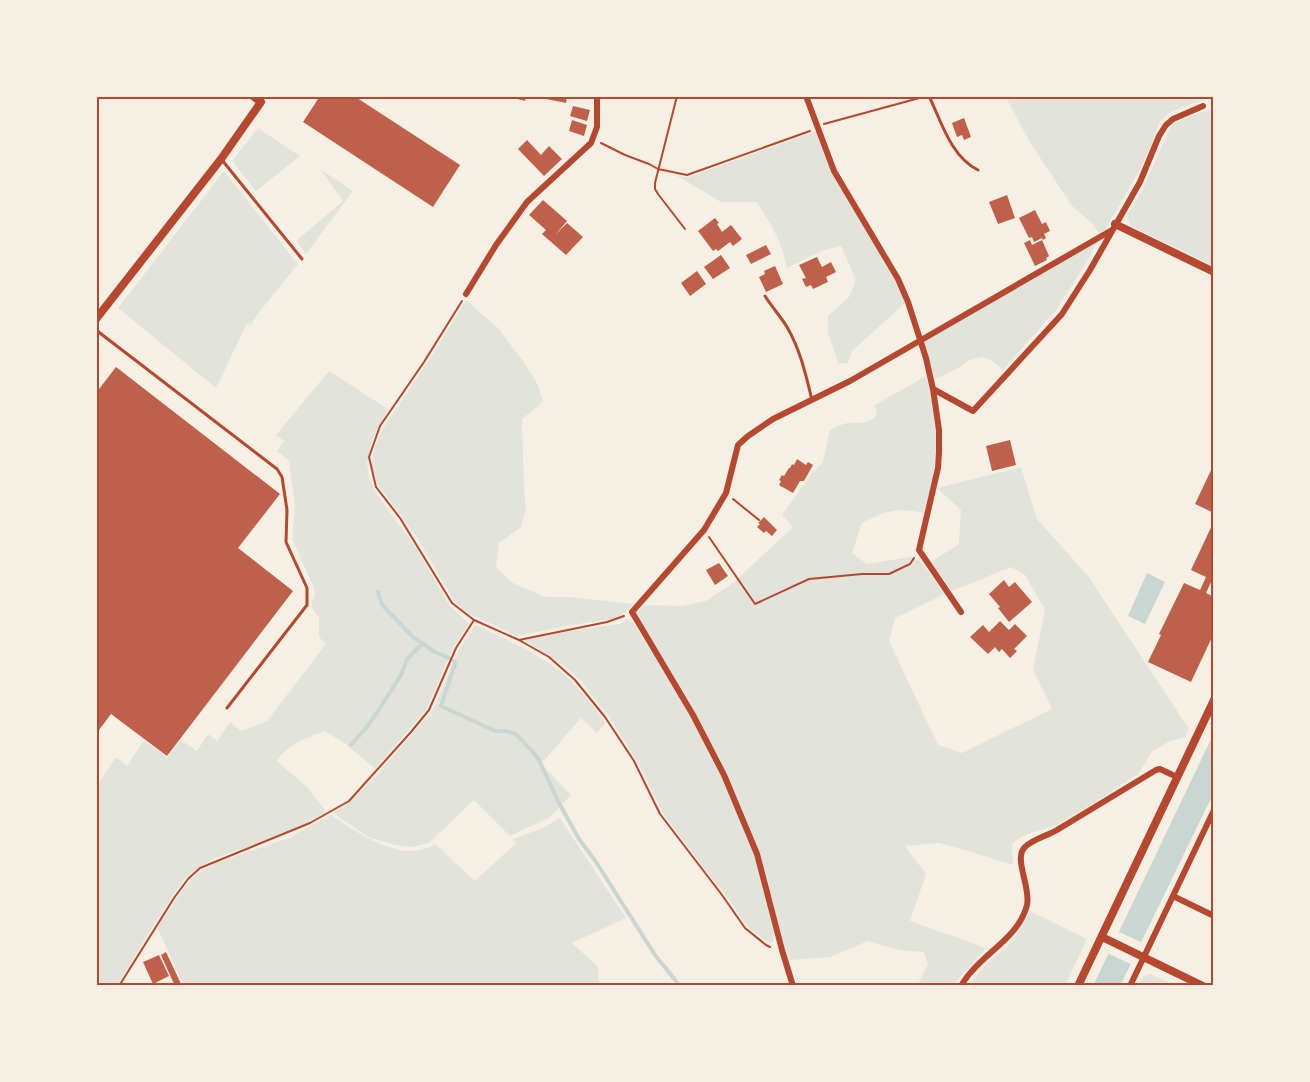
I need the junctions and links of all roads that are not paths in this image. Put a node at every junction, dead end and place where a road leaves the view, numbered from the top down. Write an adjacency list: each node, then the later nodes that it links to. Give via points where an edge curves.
1 (253, 96): 5 (street)
2 (597, 96): 12 (street, via 597,127 591,143 527,202)
3 (806, 96): 16 (street, via 834,171 897,279)
4 (927, 96): 8 (lane, via 952,144)
5 (264, 99): 7 (street)
6 (1203, 106): 9 (street, via 1166,125 1140,182)
7 (221, 159): 10 (lane); 14 (street)
8 (978, 170)
9 (1113, 227): 11 (street); 16 (street); 17 (street, via 1062,314 973,411)
10 (302, 259)
11 (1214, 272)
12 (466, 294)
13 (765, 296): 18 (lane, via 797,347)
14 (96, 319)
15 (96, 330): 21 (lane, via 277,469 282,477 286,542 307,588 307,605)
16 (920, 339): 17 (street); 18 (street)
17 (933, 389): 19 (street, via 939,430 938,468 919,550)
18 (812, 400): 28 (street, via 773,419 738,445 726,493 704,530 632,612 724,775 757,854)
19 (962, 612)
20 (1214, 700): 22 (street)
21 (227, 708)
22 (1177, 777): 26 (street); 29 (street, via 1156,770 1025,847 1020,859 1027,906 1015,929 971,971)
23 (1214, 810): 24 (street)
24 (1173, 896): 25 (street); 27 (street)
25 (1214, 916)
26 (1102, 937): 27 (street); 30 (street)
27 (1140, 956): 31 (street); 32 (street)
28 (794, 986)
29 (961, 986)
30 (1078, 986)
31 (1130, 986)
32 (1203, 986)

